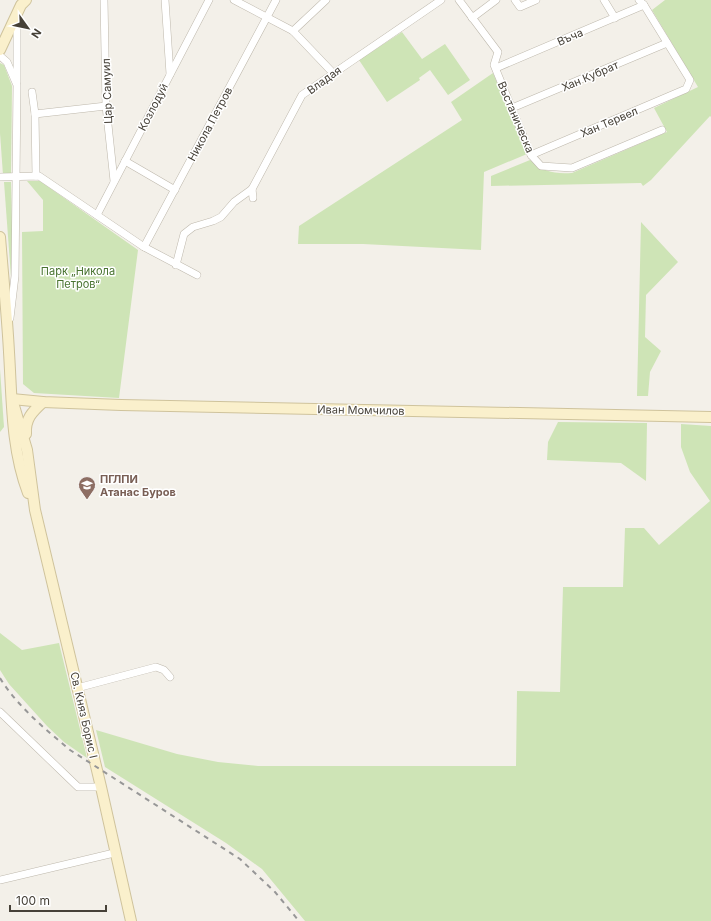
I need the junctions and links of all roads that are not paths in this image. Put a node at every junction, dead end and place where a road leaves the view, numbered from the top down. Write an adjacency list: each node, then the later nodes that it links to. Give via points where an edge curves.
1 (104, 0): 28 (street, Цар Самуил)
2 (165, 0): 25 (street)
3 (209, 0): 25 (street, Козлодуй)
4 (234, 0): 16 (street)
5 (276, 0): 16 (street, Никола Петров)
6 (326, 0): 19 (street)
7 (441, 0): 24 (street, Владая)
8 (459, 0): 17 (street, Въстаническа)
9 (496, 0): 17 (street)
10 (515, 0): 11 (street, via 520,7)
11 (536, 0)
12 (604, 0): 18 (street)
13 (22, 2): 15 (street)
14 (641, 3): 18 (street, Въча); 20 (street)
15 (16, 16): 21 (street); 26 (street)
16 (267, 17): 19 (street); 39 (street, Никола Петров)
17 (472, 18): 23 (street, Въстаническа, via 498,52 494,65)
18 (615, 18): 23 (street, Въча)
19 (293, 31): 24 (street)
20 (667, 43): 29 (street, Хан Кубрат); 32 (street, Хан Тервел, via 690,80 686,89)
21 (0, 50)
22 (0, 56): 26 (street, via 7,62)
23 (496, 68): 29 (street, Въстаническа)
24 (333, 73): 38 (street, Владая, via 302,95)
25 (170, 74): 33 (street, Козлодуй)
26 (17, 85): 36 (street)
27 (32, 92): 30 (street)
28 (106, 106): 30 (street); 37 (street, Цар Самуил)
29 (512, 108): 32 (street, Въстаническа)
30 (34, 114): 34 (street)
31 (662, 130): 32 (street, Въстаническа, via 572,168 541,166)
32 (531, 155)
33 (125, 161): 37 (street, Козлодуй); 39 (street)
34 (36, 176): 36 (street); 41 (street)
35 (0, 177): 36 (street)
36 (16, 177): 46 (street, via 15,276)
37 (114, 182): 41 (street, Козлодуй)
38 (252, 189): 40 (street); 44 (street, via 234,202 221,217 193,227 184,234)
39 (175, 190): 43 (street, Никола Петров)
40 (254, 198)
41 (96, 215): 43 (street)
42 (0, 237): 46 (street, Св. Княз Борис I)
43 (144, 247): 44 (street)
44 (176, 265): 45 (street)
45 (196, 274)
46 (8, 334): 47 (street, Св. Княз Борис I)
47 (12, 398): 48 (street, Иван Момчилов); 50 (street, Св. Княз Борис I); 51 (street, Св. Княз Борис I, via 11,418 22,477)
48 (43, 402): 49 (street, Иван Момчилов, via 483,414); 50 (street, via 26,421)
49 (711, 417)
50 (27, 450): 51 (street, Св. Княз Борис I)
51 (35, 510): 53 (street, Св. Княз Борис I)
52 (170, 677): 53 (street, via 164,670 156,667)
53 (77, 688): 55 (street, Св. Княз Борис I)
54 (0, 712): 55 (street, via 78,787)
55 (101, 787): 56 (street, Св. Княз Борис I)
56 (114, 853): 57 (street); 58 (street, Св. Княз Борис I)
57 (0, 880)
58 (131, 921)

